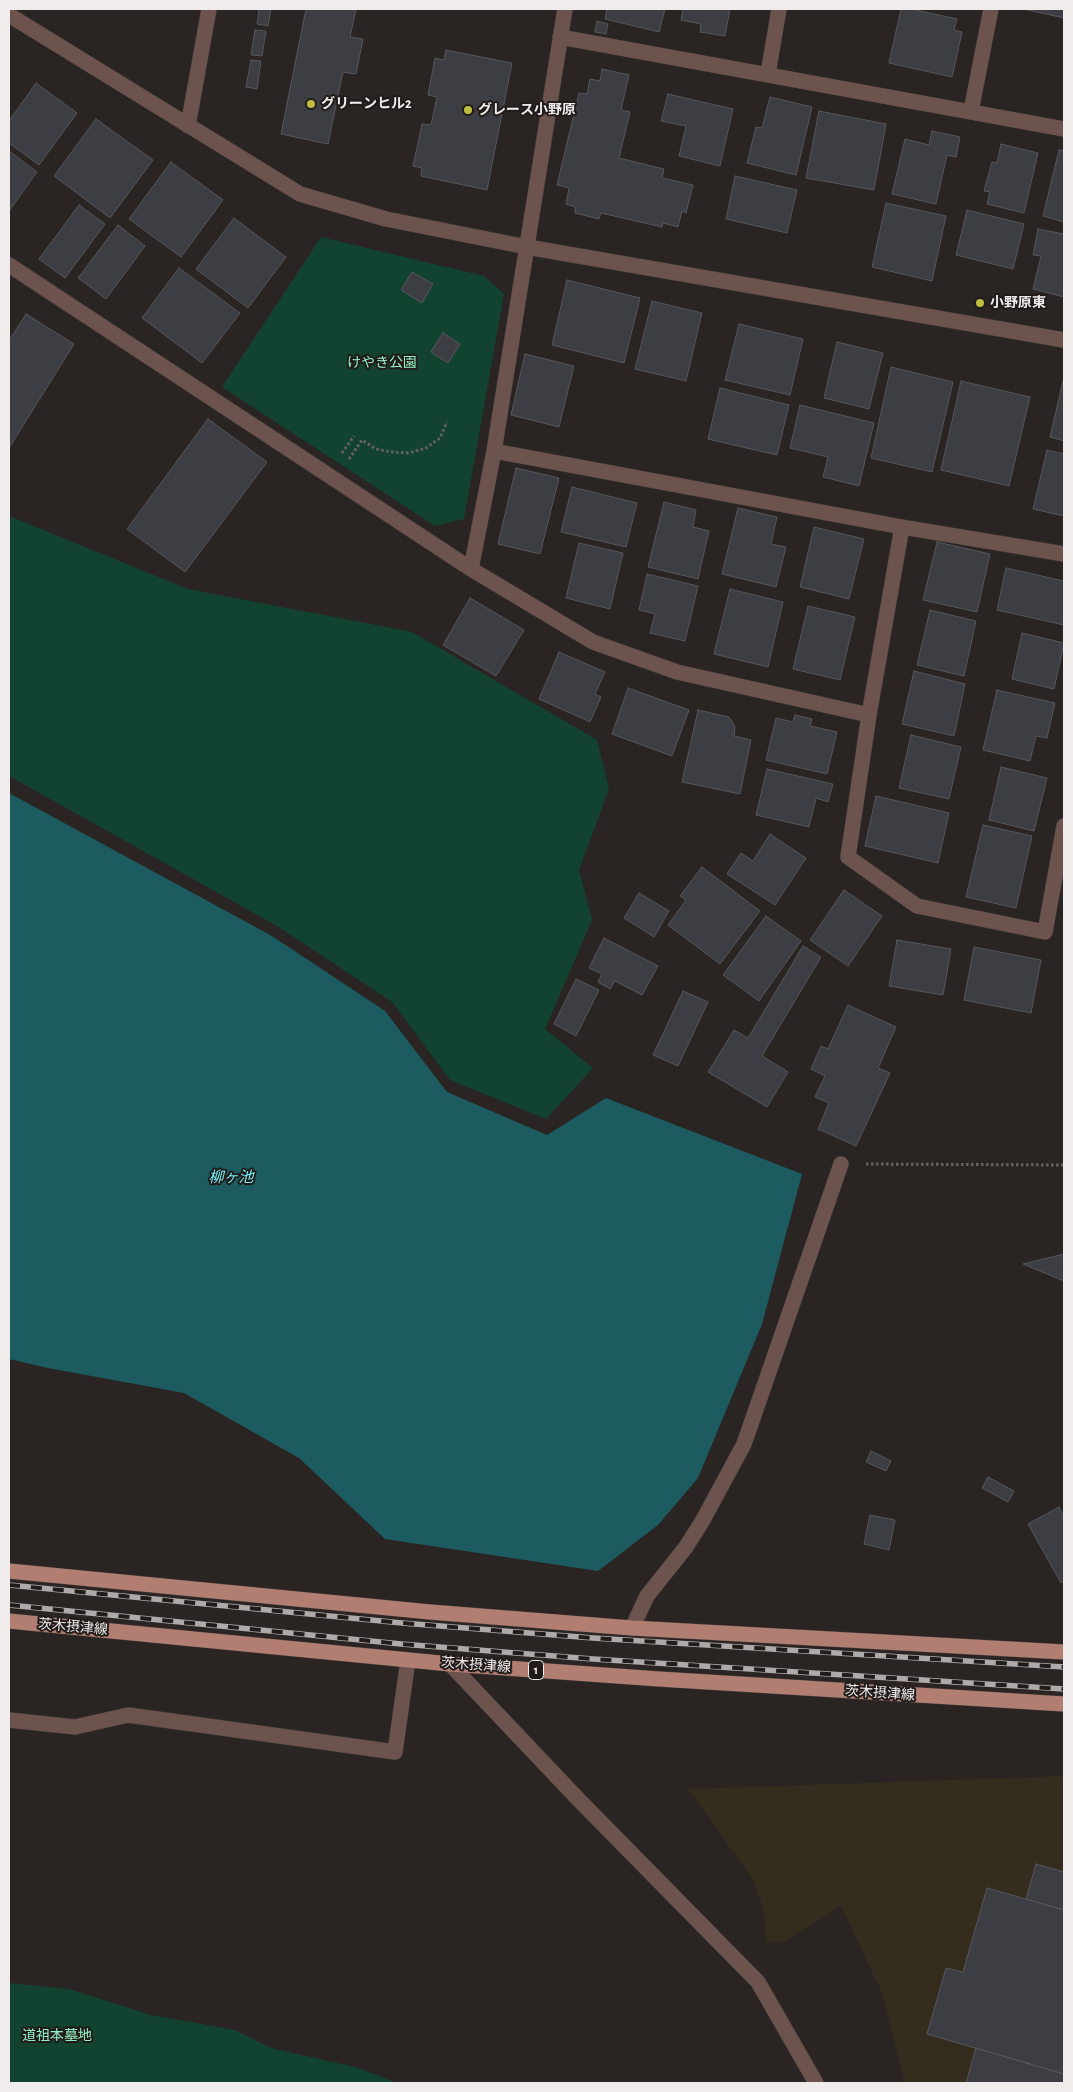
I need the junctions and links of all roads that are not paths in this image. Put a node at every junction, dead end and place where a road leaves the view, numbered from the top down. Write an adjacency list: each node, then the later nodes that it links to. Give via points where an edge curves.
1 (209, 9): 9 (street)
2 (565, 9): 6 (street)
3 (779, 9): 7 (street)
4 (991, 9): 8 (street)
5 (9, 15): 9 (street)
6 (560, 37): 7 (street); 11 (street)
7 (768, 74): 8 (street)
8 (971, 111): 10 (street)
9 (188, 126): 11 (street, via 300,194 386,219)
10 (1064, 129)
11 (527, 248): 13 (street); 14 (street)
12 (9, 265): 17 (street)
13 (1064, 340)
14 (494, 451): 15 (street); 17 (street)
15 (902, 526): 16 (street); 18 (street)
16 (1064, 554)
17 (471, 569): 18 (street, via 593,642 677,672)
18 (869, 715): 19 (street, via 848,857 917,906 1045,932)
19 (1064, 826)
20 (841, 1164): 23 (street, via 744,1444 703,1520 647,1596)
21 (9, 1571): 23 (main road)
22 (9, 1621): 25 (main road, 茨木摂津線 / 1)
23 (632, 1628): 24 (main road)
24 (1064, 1652)
25 (408, 1660): 26 (main road, 茨木摂津線 / 1); 28 (street, via 395,1752 128,1715 75,1728)
26 (450, 1664): 27 (main road, 茨木摂津線 / 1); 29 (street, via 758,1982)
27 (1064, 1704)
28 (9, 1720)
29 (816, 2083)

